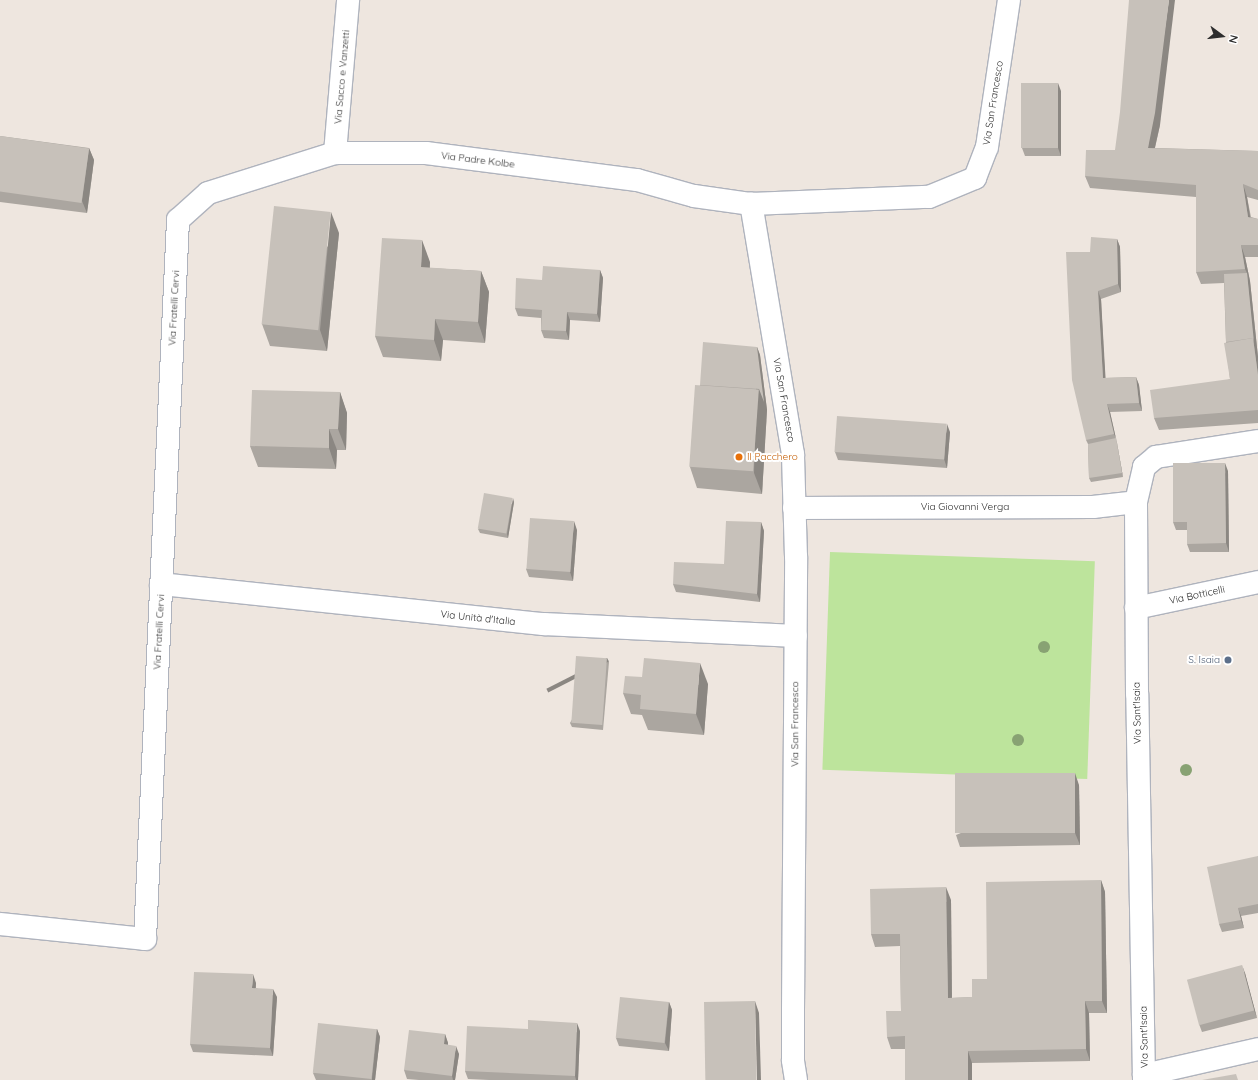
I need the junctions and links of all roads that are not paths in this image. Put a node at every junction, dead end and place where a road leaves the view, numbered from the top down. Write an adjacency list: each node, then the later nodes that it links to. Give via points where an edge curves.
1 (348, 0): 3 (street, Via Sacco e Vanzetti)
2 (1009, 0): 5 (street, Via San Francesco, via 987,147 975,178 929,197)
3 (335, 153): 4 (street, Via Padre Kolbe); 5 (street, Via Padre Kolbe, via 426,153 637,180 694,196)
4 (208, 193): 10 (street, Via Fratelli Cervi, via 178,220)
5 (750, 204): 8 (street, Via San Francesco, via 792,454)
6 (1258, 441): 7 (street, Via Sant'Isaia, via 1156,457 1144,466)
7 (1136, 502): 8 (street, Via Giovanni Verga, via 1093,507); 11 (street, Via Sant'Isaia)
8 (794, 508): 12 (street, Via San Francesco)
9 (1258, 582): 11 (street, Via Botticelli)
10 (161, 584): 12 (street, Via Unità d'Italia, via 544,624); 13 (street, Via Fratelli Cervi, via 145,939)
11 (1136, 608): 15 (street, Via Sant'Isaia)
12 (796, 636): 16 (street, Via San Francesco, via 793,1060)
13 (0, 924)
14 (1258, 1048): 15 (street)
15 (1144, 1077)
16 (796, 1080)

